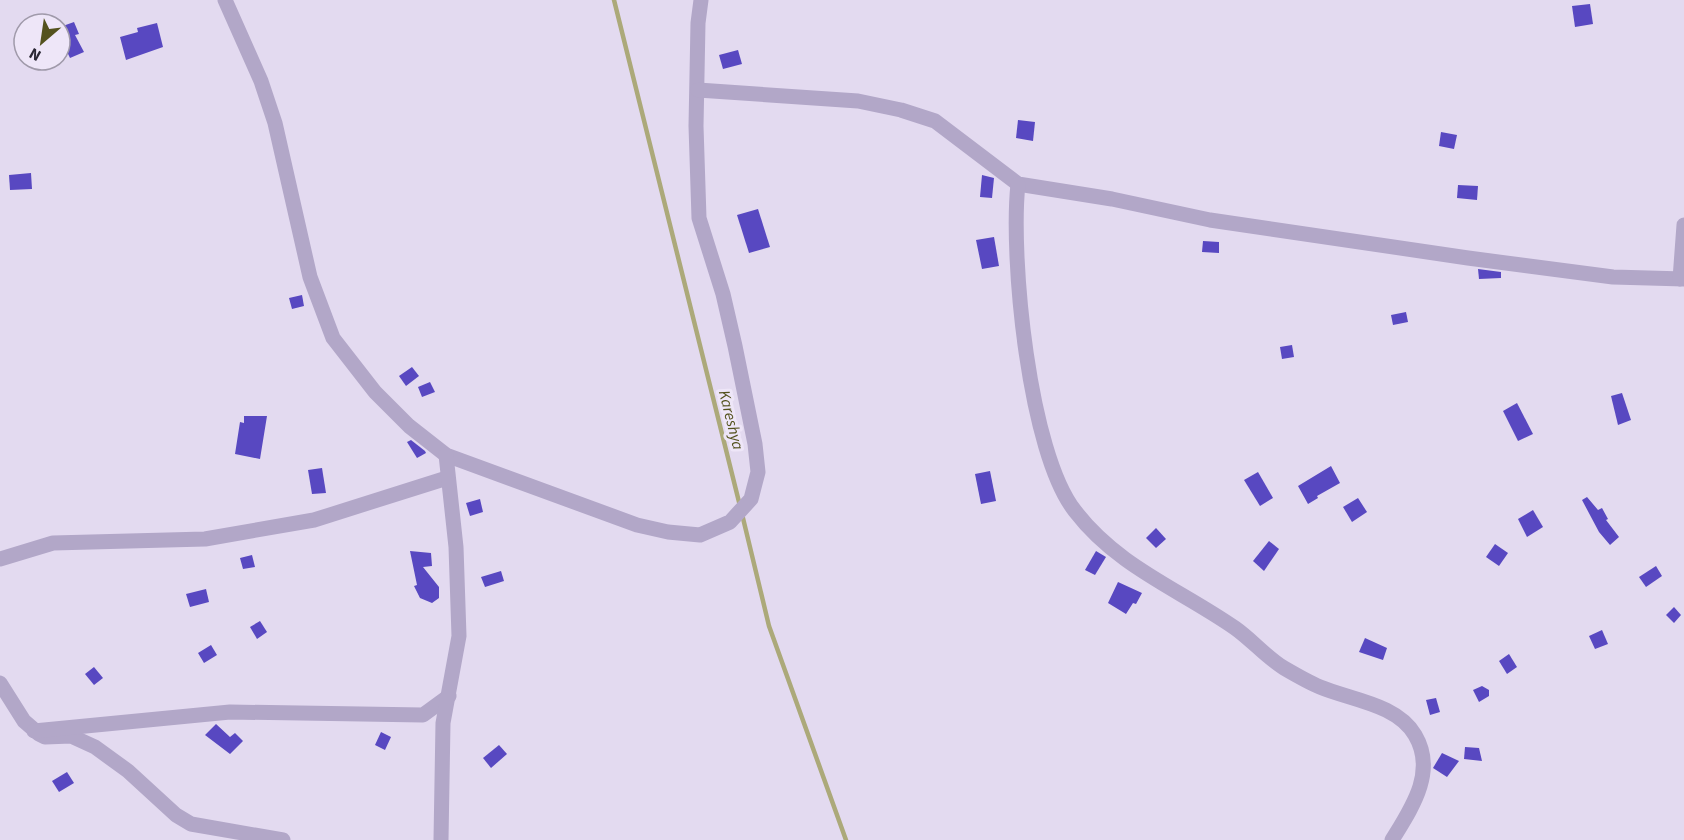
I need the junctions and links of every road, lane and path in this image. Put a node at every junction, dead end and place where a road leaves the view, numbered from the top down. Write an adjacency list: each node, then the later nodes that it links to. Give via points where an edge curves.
1 (225, 0): 7 (street, via 275,123 310,277 333,338 375,392)
2 (701, 0): 3 (street)
3 (698, 90): 4 (street, via 858,101 901,110 935,121); 7 (street, via 699,218 723,294 755,444 758,472 751,499 730,522 700,535 668,532 637,525)
4 (1018, 184): 6 (street, via 1210,220 1468,258 1613,277); 15 (street, via 1016,237 1026,359 1055,472 1073,509 1118,556 1236,629 1281,666 1318,687 1402,720 1421,748 1423,776 1410,810)
5 (1684, 225): 6 (street)
6 (1682, 279)
7 (446, 455): 8 (street)
8 (447, 478): 9 (street, via 314,520 205,539 53,543); 11 (street, via 456,547 459,636)
9 (0, 559)
10 (0, 683): 12 (street)
11 (449, 696): 12 (street, via 423,714 230,712); 14 (street, via 443,723)
12 (34, 731): 13 (street, via 45,737 72,736 95,747 190,824)
13 (283, 840)
14 (441, 840)
15 (1392, 840)

